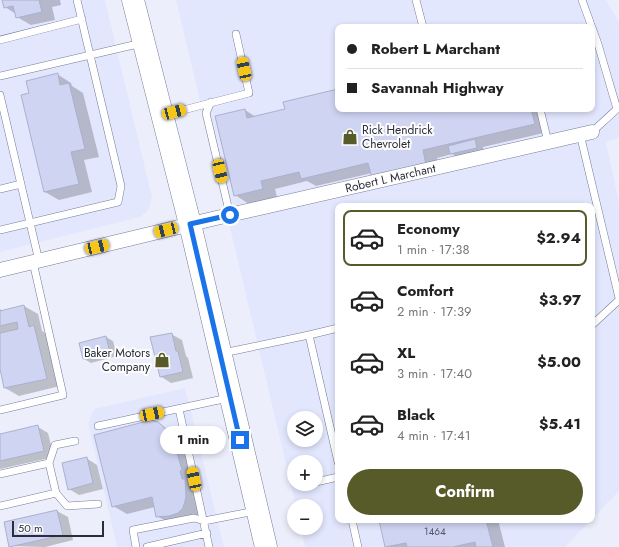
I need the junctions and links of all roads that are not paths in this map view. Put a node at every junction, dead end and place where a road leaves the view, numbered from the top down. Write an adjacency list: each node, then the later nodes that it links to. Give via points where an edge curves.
1 (77, 0): 5 (lane)
2 (133, 0): 11 (highway)
3 (416, 0): 6 (lane)
4 (582, 0): 7 (lane)
5 (82, 19): 10 (lane); 12 (lane)
6 (421, 24)
7 (591, 24)
8 (236, 34): 15 (lane, via 249,93)
9 (595, 36): 18 (lane, via 616,109)
10 (0, 40)
11 (144, 42): 12 (lane); 17 (highway)
12 (90, 55): 13 (lane); 23 (lane, via 121,186 118,202)
13 (0, 76)
14 (0, 95): 20 (lane)
15 (211, 102): 17 (lane); 22 (lane, via 206,113)
16 (541, 112): 19 (lane)
17 (162, 115): 24 (highway)
18 (586, 133): 19 (street, Robert L Marchant); 28 (lane)
19 (548, 142): 22 (street, Robert L Marchant)
20 (21, 184): 21 (lane); 23 (lane)
21 (0, 189)
22 (230, 215): 24 (street, Robert L Marchant)
23 (30, 223): 25 (lane); 26 (lane)
24 (190, 224): 26 (street, Robert L Marchant); 32 (highway)
25 (0, 230)
26 (36, 262): 27 (street, Robert L Marchant); 35 (lane, via 63,395)
27 (0, 270)
28 (619, 299): 29 (lane)
29 (595, 322)
30 (335, 329): 31 (lane)
31 (308, 335): 32 (lane); 38 (lane)
32 (220, 354): 33 (highway)
33 (230, 398): 34 (lane); 46 (highway)
34 (179, 409): 36 (lane); 47 (lane)
35 (0, 410)
36 (98, 426)
37 (75, 441): 39 (lane, via 55,445)
38 (335, 449)
39 (49, 463): 40 (lane); 43 (lane)
40 (0, 474)
41 (335, 478): 42 (lane)
42 (323, 480)
43 (56, 493): 44 (lane, via 67,506); 45 (lane)
44 (98, 504)
45 (0, 506)
46 (257, 511): 47 (lane); 53 (highway)
47 (204, 521): 49 (lane); 50 (lane, via 194,518 133,530)
48 (353, 523): 54 (lane)
49 (207, 533): 51 (lane); 52 (lane)
50 (136, 547)
51 (147, 547)
52 (210, 547)
53 (266, 547)
54 (358, 547)

